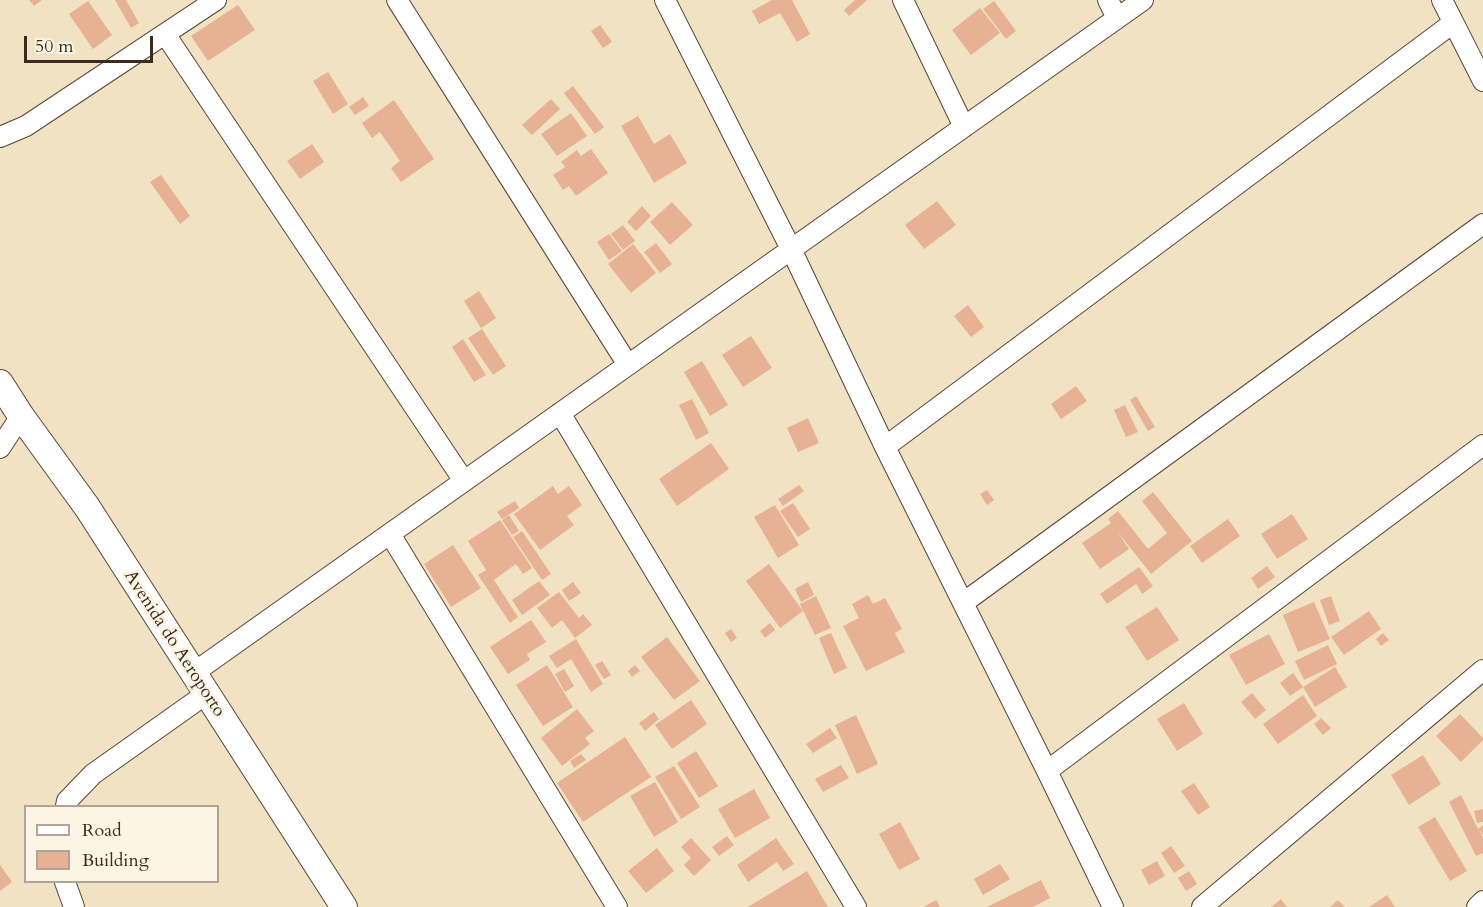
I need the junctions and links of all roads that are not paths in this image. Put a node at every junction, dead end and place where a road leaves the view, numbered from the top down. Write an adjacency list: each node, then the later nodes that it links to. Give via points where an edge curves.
1 (216, 0): 10 (street)
2 (398, 0): 16 (street)
3 (665, 0): 15 (street)
4 (903, 0): 12 (street)
5 (1108, 0): 8 (street)
6 (1143, 0): 8 (street)
7 (1442, 0): 9 (street)
8 (1117, 18): 12 (street)
9 (1453, 23): 11 (street); 21 (street)
10 (165, 34): 13 (street, via 26,126); 23 (street)
11 (1483, 81)
12 (964, 127): 15 (street)
13 (0, 137)
14 (1483, 224): 25 (street)
15 (791, 249): 16 (street); 21 (street)
16 (628, 365): 18 (street)
17 (0, 383): 19 (main road, Avenida do Aeroporto)
18 (560, 413): 23 (street); 35 (street)
19 (21, 416): 22 (street); 27 (main road, Avenida do Aeroporto, via 87,507)
20 (1483, 445): 28 (street)
21 (885, 447): 25 (street)
22 (0, 448)
23 (464, 481): 24 (street)
24 (390, 534): 27 (street); 34 (street)
25 (963, 603): 28 (street)
26 (1483, 670): 37 (street)
27 (199, 684): 29 (street, via 93,774); 33 (main road, Avenida do Aeroporto)
28 (1047, 771): 36 (street)
29 (66, 805)
30 (65, 883): 32 (street)
31 (1483, 902): 38 (street)
32 (74, 907)
33 (344, 907)
34 (617, 907)
35 (856, 907)
36 (1113, 907)
37 (1202, 907)
38 (1477, 907)

